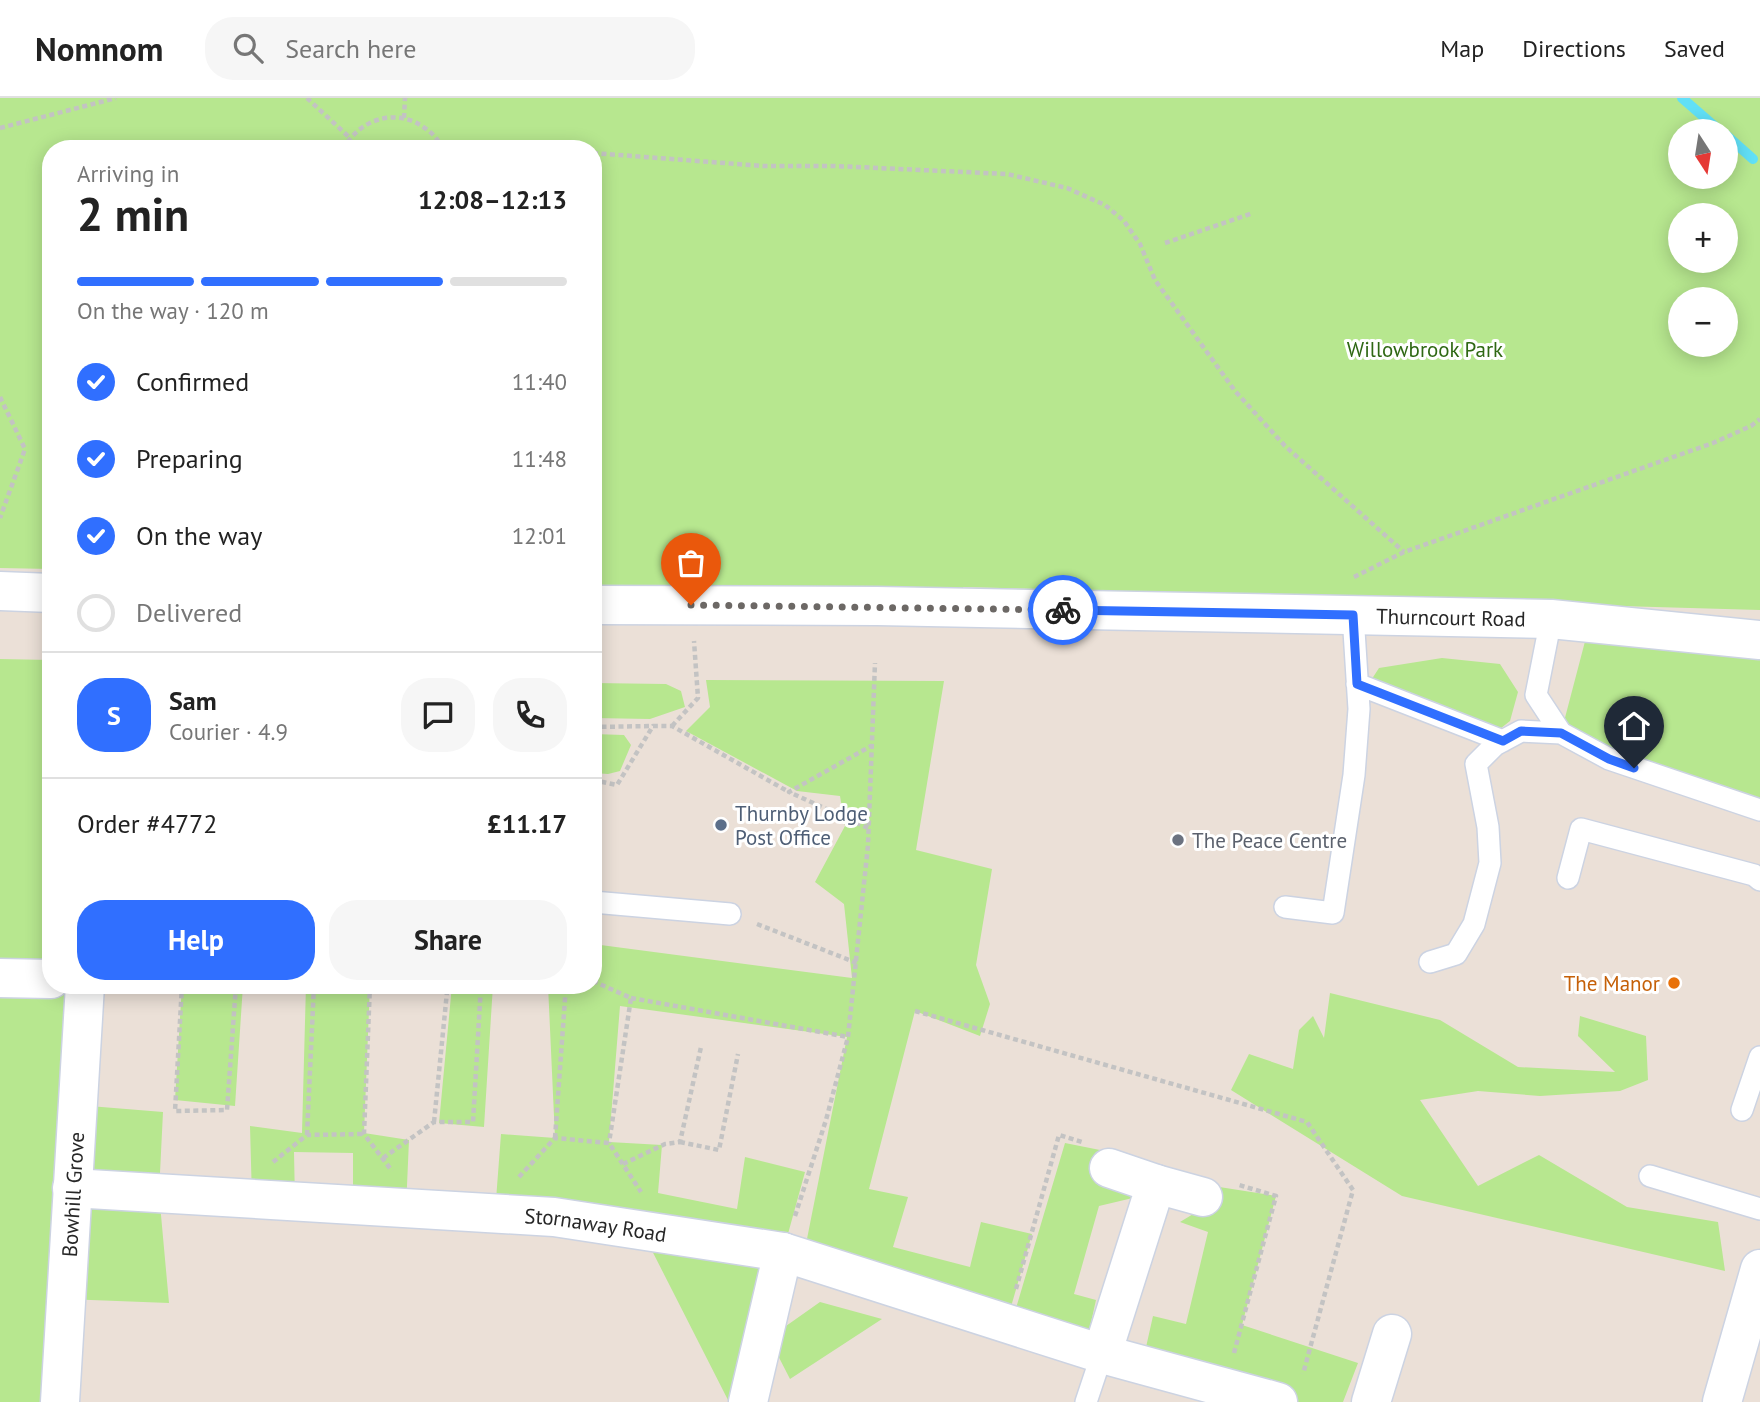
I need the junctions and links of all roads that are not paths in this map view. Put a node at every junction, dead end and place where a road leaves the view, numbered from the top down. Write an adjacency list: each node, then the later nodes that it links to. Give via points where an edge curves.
1 (0, 591): 2 (street)
2 (42, 593)
3 (1348, 598): 4 (street, Thurncourt Road, via 877,606); 5 (street, Thurncourt Road); 7 (lane)
4 (602, 605)
5 (1551, 619): 6 (street, Thurncourt Road); 8 (lane, via 1536,695)
6 (1760, 640)
7 (1357, 684): 9 (lane); 14 (lane, via 1354,775 1333,913)
8 (1561, 733): 9 (lane, via 1521,731); 10 (lane, via 1609,759)
9 (1503, 741): 16 (lane, via 1476,764 1490,863 1474,924 1455,954)
10 (1760, 810)
11 (1568, 878): 12 (lane, via 1581,829)
12 (1760, 880)
13 (602, 903): 15 (lane)
14 (1285, 907)
15 (730, 914)
16 (1430, 962)
17 (0, 978): 18 (street)
18 (42, 979)
19 (84, 994): 25 (street, Bowhill Grove)
20 (1760, 1057): 21 (lane)
21 (1742, 1110)
22 (1109, 1168): 24 (street)
23 (1650, 1177): 27 (lane)
24 (1156, 1184): 26 (street); 31 (street)
25 (72, 1188): 28 (street, Stornaway Road, via 554,1217); 33 (street, Bowhill Grove)
26 (1203, 1197)
27 (1760, 1209)
28 (783, 1252): 31 (street, Stornaway Road); 34 (street)
29 (1760, 1269): 37 (street)
30 (1392, 1334): 36 (street)
31 (1102, 1354): 32 (street, Stornaway Road); 35 (lane)
32 (1290, 1391)
33 (60, 1402)
34 (748, 1402)
35 (1086, 1402)
36 (1371, 1402)
37 (1722, 1402)

